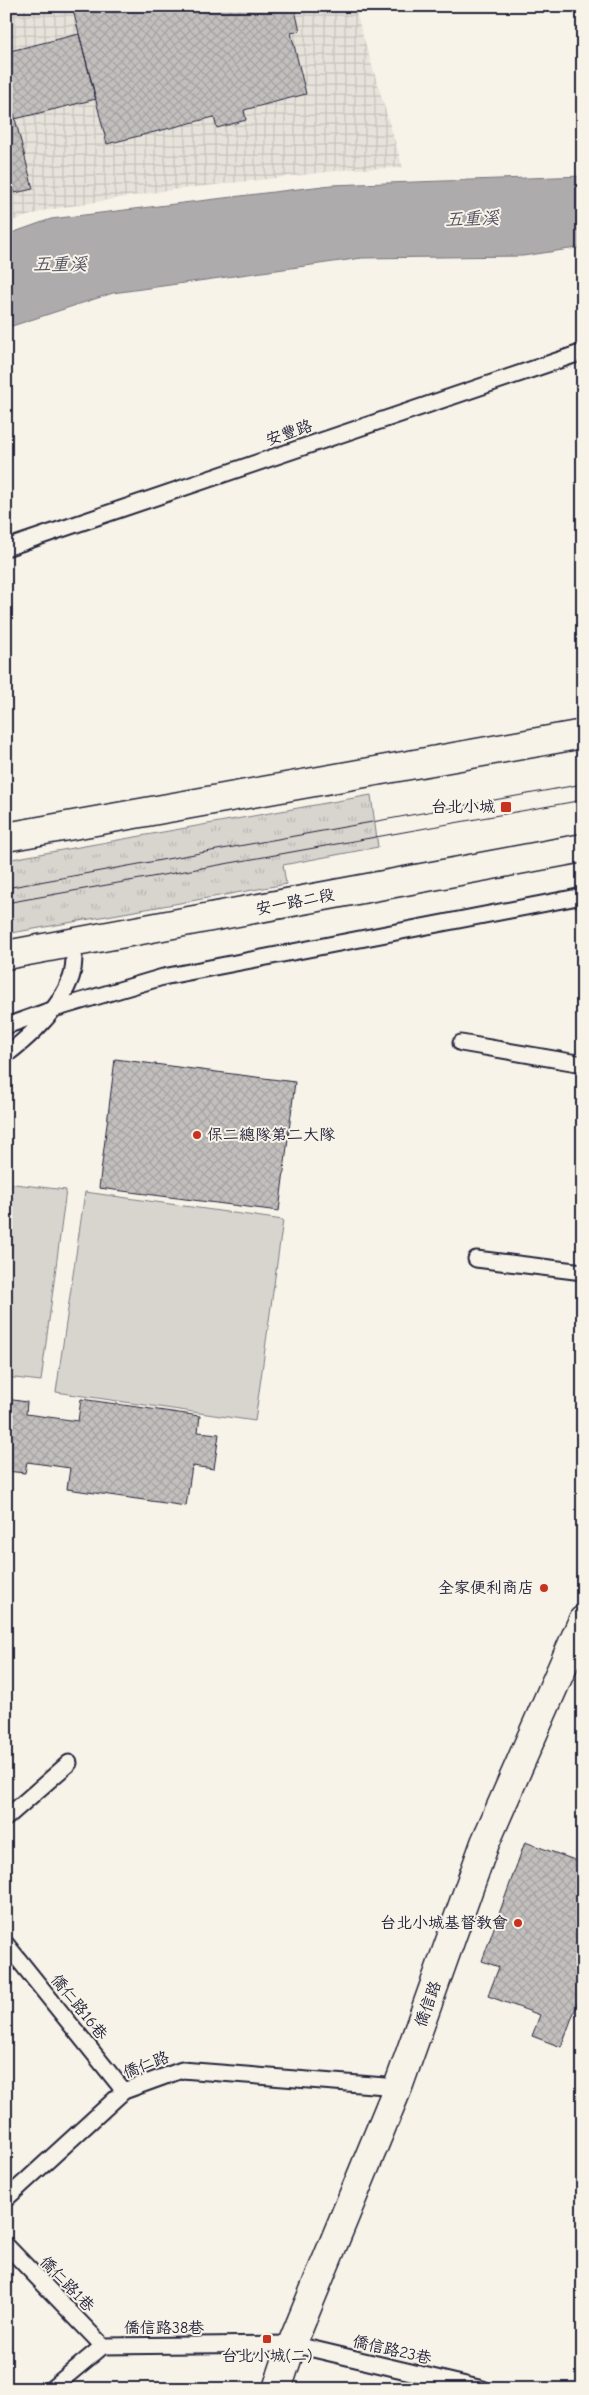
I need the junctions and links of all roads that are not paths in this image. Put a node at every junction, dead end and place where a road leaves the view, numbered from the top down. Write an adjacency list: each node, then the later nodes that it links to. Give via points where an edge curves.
1 (583, 352): 2 (lane, 安豐路)
2 (6, 548)
3 (583, 734): 4 (street)
4 (6, 837)
5 (583, 848): 7 (street, 安一路二段)
6 (583, 896): 9 (lane, via 163,978)
7 (74, 943): 8 (street, 安一路二段); 9 (lane, via 72,976)
8 (6, 955)
9 (51, 1010): 10 (lane); 12 (lane)
10 (6, 1026)
11 (461, 1043): 13 (lane)
12 (6, 1055)
13 (583, 1064)
14 (476, 1259): 15 (lane)
15 (583, 1272)
16 (583, 1620): 20 (street, 僑信路, via 485,1843)
17 (69, 1763): 18 (lane)
18 (6, 1818)
19 (8, 1951): 21 (lane, 僑仁路16巷)
20 (398, 2087): 21 (lane, 僑仁路, via 182,2070); 24 (street, 僑信路)
21 (124, 2091): 22 (lane, 僑仁路)
22 (6, 2199)
23 (6, 2245): 25 (lane, 僑仁路1巷)
24 (292, 2344): 25 (lane, 僑信路38巷); 27 (street, 僑信路); 28 (lane, 僑信路23巷)
25 (103, 2346): 26 (lane, 僑信路38巷)
26 (52, 2389)
27 (277, 2389)
28 (483, 2389)

